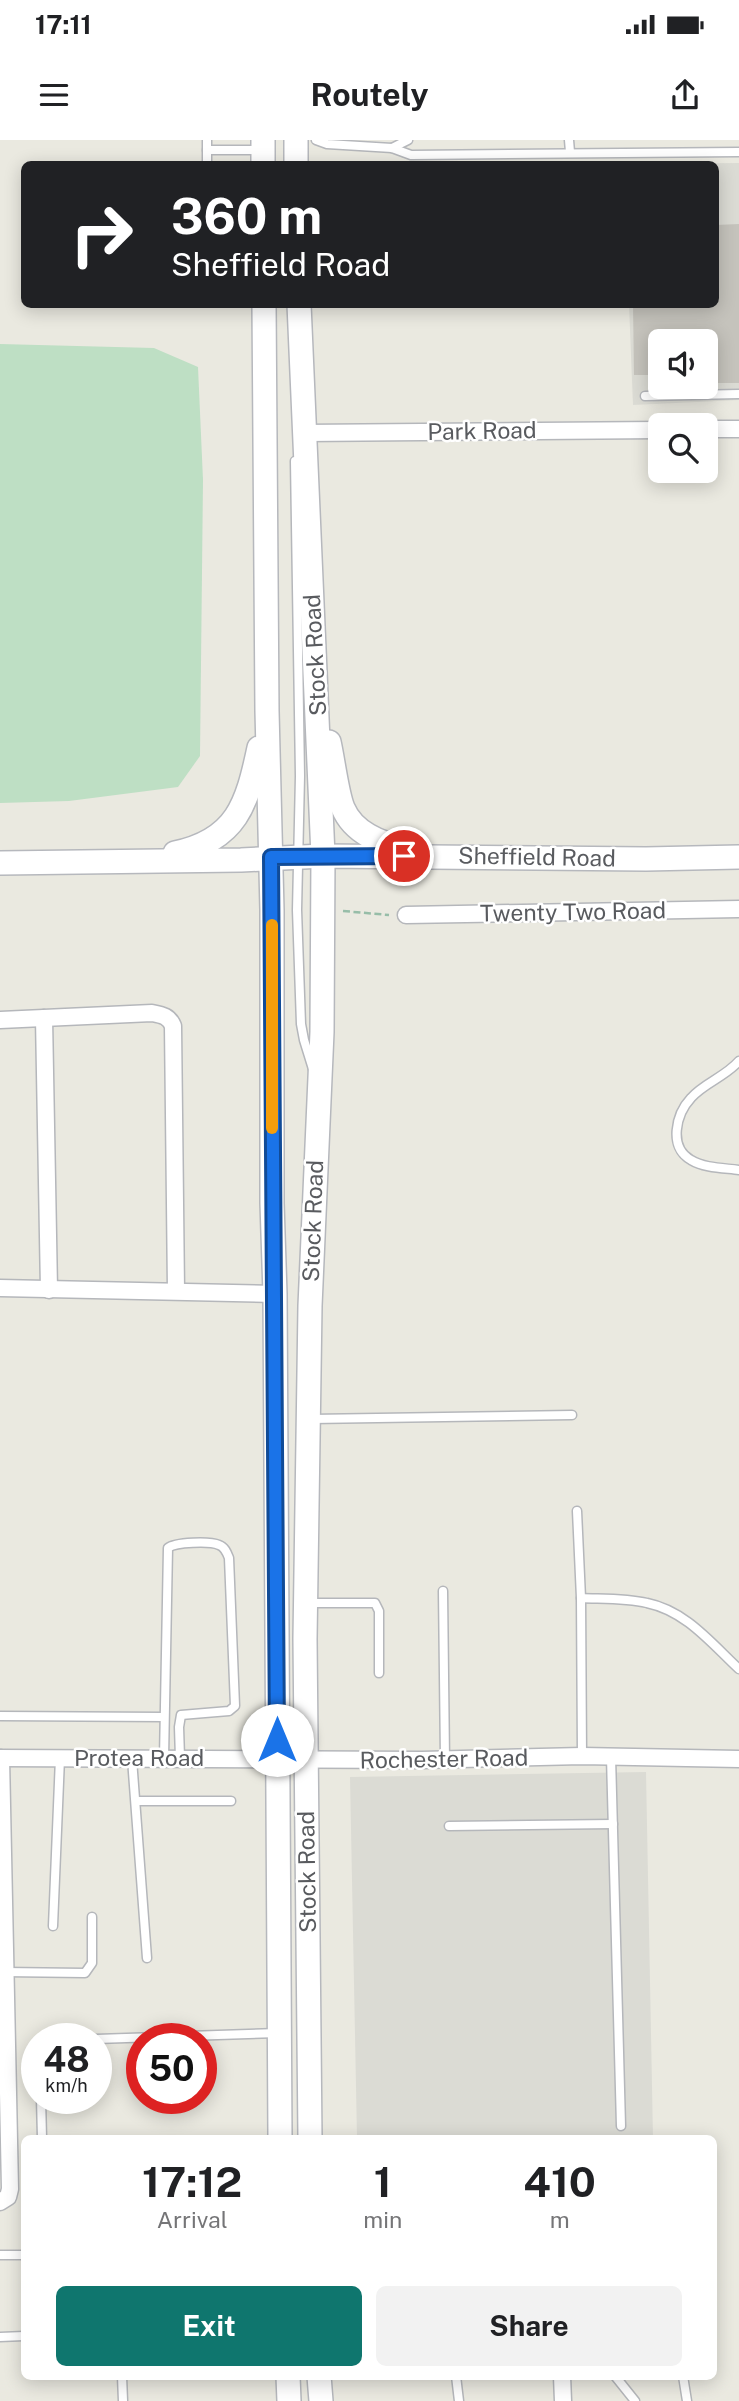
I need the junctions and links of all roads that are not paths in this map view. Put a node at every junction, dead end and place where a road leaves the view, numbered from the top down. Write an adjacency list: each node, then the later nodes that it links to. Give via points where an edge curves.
1 (207, 140): 7 (lane)
2 (296, 140): 12 (main road)
3 (317, 140): 6 (lane)
4 (408, 140): 6 (lane)
5 (569, 140): 9 (lane)
6 (392, 148): 9 (lane, via 411,155)
7 (207, 150): 8 (lane); 11 (lane)
8 (263, 152)
9 (570, 152): 10 (lane)
10 (739, 152)
11 (207, 161)
12 (296, 161)
13 (264, 308): 23 (main road, Stock Road)
14 (299, 308): 17 (main road, Stock Road)
15 (739, 394): 16 (lane)
16 (645, 396)
17 (297, 428): 20 (street, Park Road); 22 (main road, Stock Road)
18 (718, 429): 19 (street)
19 (739, 429)
20 (648, 430)
21 (295, 454): 24 (lane)
22 (316, 685): 25 (main road, Stock Road); 26 (main road, via 343,807 357,827 391,846)
23 (267, 711): 27 (main road, Stock Road); 29 (main road, via 248,794 231,825 194,849)
24 (299, 856): 25 (main road, Sheffield Road); 27 (main road, Sheffield Road); 36 (lane, via 301,1024)
25 (323, 856): 26 (main road, Sheffield Road); 36 (main road, Stock Road)
26 (455, 856): 28 (main road, Sheffield Road)
27 (271, 857): 29 (main road, Sheffield Road); 41 (main road, Stock Road)
28 (739, 857)
29 (134, 862): 30 (main road, Sheffield Road)
30 (0, 863)
31 (739, 909): 32 (street, Twenty Two Road)
32 (406, 915)
33 (44, 1018): 34 (street); 39 (street); 40 (street, via 152,1013 171,1021)
34 (0, 1020)
35 (739, 1062): 37 (lane, via 692,1096 676,1131 687,1158)
36 (319, 1086): 43 (main road, Stock Road)
37 (739, 1170)
38 (0, 1289): 39 (street)
39 (49, 1290): 40 (street)
40 (176, 1291): 41 (street)
41 (275, 1294): 58 (main road, Stock Road)
42 (572, 1415): 43 (lane)
43 (308, 1419): 47 (main road, Stock Road)
44 (577, 1511): 46 (lane)
45 (443, 1591): 61 (lane)
46 (581, 1598): 48 (lane, via 664,1607 689,1621); 52 (lane)
47 (306, 1603): 49 (lane, via 375,1603 379,1611); 60 (main road, Stock Road)
48 (739, 1670)
49 (379, 1673)
50 (0, 1716): 51 (lane)
51 (164, 1717): 56 (lane); 56 (lane, via 168,1548 176,1543 218,1544 229,1558 235,1706 229,1711 181,1715)
52 (582, 1756): 53 (street, Rochester Road); 61 (street, Rochester Road)
53 (611, 1757): 59 (street, Rochester Road); 64 (lane)
54 (1, 1758): 55 (street, Protea Road); 69 (street, Protea Road)
55 (60, 1758): 57 (street, Protea Road); 67 (lane)
56 (172, 1758): 57 (street, Protea Road); 58 (street, Protea Road)
57 (132, 1759): 62 (lane)
58 (277, 1759): 60 (street, Protea Road); 70 (main road, Stock Road)
59 (739, 1759)
60 (306, 1760): 61 (street, Rochester Road); 76 (main road, Stock Road)
61 (444, 1760)
62 (136, 1801): 63 (lane); 68 (lane)
63 (231, 1801)
64 (613, 1824): 65 (lane); 73 (lane)
65 (449, 1826)
66 (92, 1917): 69 (lane, via 92,1963 85,1972)
67 (53, 1926)
68 (147, 1958)
69 (2, 1972): 77 (street, Protea Road, via 10,2189)
70 (278, 2033): 71 (lane); 75 (main road, Stock Road)
71 (112, 2038)
72 (41, 2114): 74 (lane)
73 (621, 2126)
74 (42, 2135)
75 (280, 2135)
76 (310, 2135)
77 (0, 2202)
78 (0, 2255): 79 (lane)
79 (21, 2255)
80 (21, 2336): 81 (lane)
81 (0, 2337)
82 (122, 2380): 89 (lane)
83 (288, 2380): 90 (main road)
84 (319, 2380): 91 (main road)
85 (456, 2380): 92 (lane)
86 (562, 2380): 93 (street)
87 (617, 2380): 94 (lane)
88 (684, 2380): 95 (lane)
89 (123, 2401)
90 (289, 2401)
91 (321, 2401)
92 (459, 2401)
93 (563, 2401)
94 (635, 2401)
95 (687, 2401)

